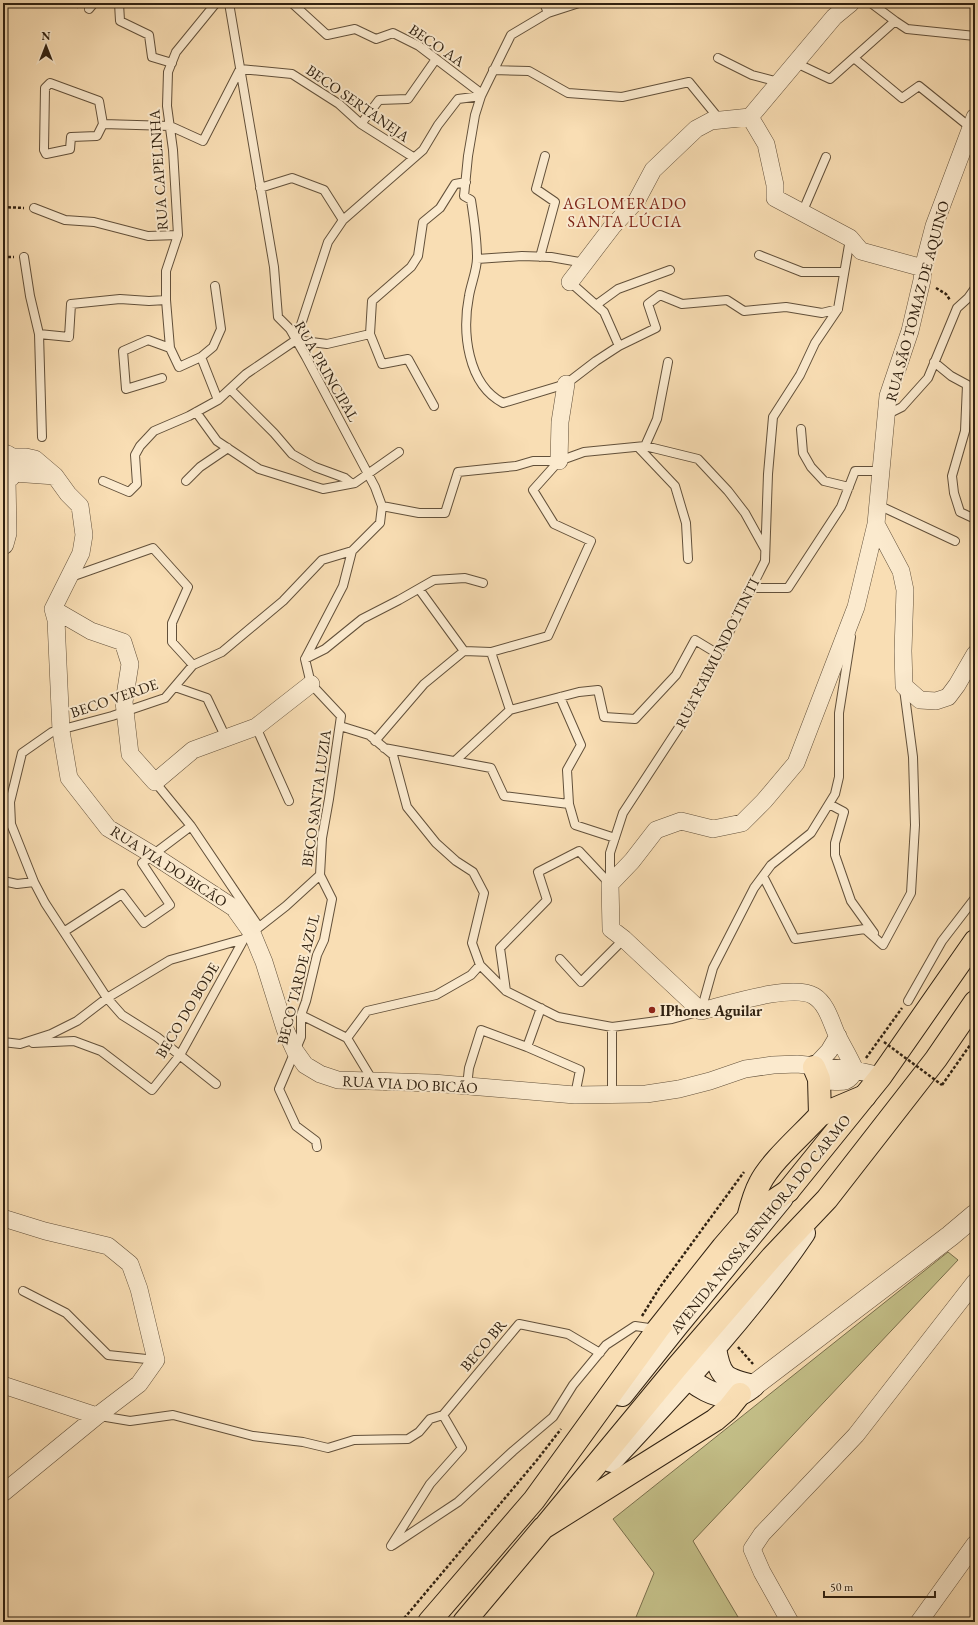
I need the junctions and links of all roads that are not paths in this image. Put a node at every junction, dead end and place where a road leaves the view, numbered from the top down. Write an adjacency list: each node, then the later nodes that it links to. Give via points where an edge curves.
1 (119, 3): 15 (lane, via 120,21 149,35 152,57)
2 (216, 3): 15 (lane, RUA CAPELINHA, via 176,52)
3 (228, 3): 17 (lane, RUA PRINCIPAL)
4 (292, 3): 14 (lane, BECO AA, via 327,35 355,29 376,39 392,33 419,46)
5 (544, 3): 9 (lane)
6 (579, 3): 9 (lane)
7 (851, 3): 16 (street, via 834,17)
8 (871, 3): 10 (lane)
9 (548, 13): 18 (lane, via 511,35)
10 (895, 21): 11 (lane, via 907,29); 13 (lane)
11 (975, 36)
12 (718, 58): 19 (lane, via 752,75)
13 (854, 58): 16 (lane, via 830,79); 23 (lane, via 902,98 918,86)
14 (436, 59): 20 (lane, BECO AA); 25 (lane, via 408,100 379,100)
15 (172, 63): 26 (lane, RUA CAPELINHA, via 168,72 167,106)
16 (796, 63): 19 (street)
17 (240, 69): 25 (lane, BECO SERTANEJA, via 292,74 339,104); 26 (lane, via 203,141); 31 (lane, RUA PRINCIPAL)
18 (492, 70): 20 (lane); 22 (lane, via 529,71 568,93 622,97 689,82)
19 (780, 82): 21 (street)
20 (481, 95): 29 (lane, via 458,99 423,150); 30 (lane, via 468,156)
21 (750, 117): 22 (street); 33 (street, via 766,144 775,185 775,198)
22 (720, 120): 41 (street, via 711,121 696,129 653,170 637,200 612,227)
23 (973, 122): 44 (street, RUA SÃO TOMAZ DE AQUINO, via 934,226)
24 (102, 124): 24 (lane, via 99,101 50,83 47,85 44,150 46,154 70,149 71,137 97,136); 26 (lane)
25 (361, 124): 29 (lane, BECO SERTANEJA)
26 (170, 126): 35 (lane, RUA CAPELINHA)
27 (545, 156): 39 (lane, via 536,189 555,202)
28 (826, 156): 33 (lane)
29 (413, 157): 34 (lane)
30 (466, 182): 40 (lane, via 464,196 471,200); 53 (lane, via 455,184 440,208 422,222 418,256 411,267 372,301)
31 (260, 188): 34 (lane, via 292,178 324,190); 54 (lane, RUA PRINCIPAL, via 274,267 278,317 290,329)
32 (34, 208): 35 (lane, via 65,220 94,222 148,236)
33 (802, 213): 36 (street)
34 (343, 220): 54 (lane, via 328,242)
35 (178, 235): 49 (lane, RUA CAPELINHA, via 166,271)
36 (850, 238): 43 (lane, RUA RAIMUNDO TINTI); 44 (street, via 861,251)
37 (758, 255): 43 (lane, via 802,272)
38 (24, 257): 52 (lane)
39 (540, 257): 40 (lane); 41 (lane)
40 (477, 259): 61 (lane, via 469,298 466,340 480,382 493,398 503,403)
41 (585, 263): 45 (street)
42 (670, 270): 50 (lane, via 618,289)
43 (844, 272): 51 (lane, RUA RAIMUNDO TINTI)
44 (923, 274): 68 (street, RUA SÃO TOMAZ DE AQUINO, via 910,331 888,396)
45 (570, 282): 50 (lane)
46 (215, 286): 57 (lane, via 221,329 213,347)
47 (975, 288): 48 (lane)
48 (972, 299): 59 (lane, via 957,308)
49 (166, 300): 52 (lane, via 120,299 71,304 69,337); 56 (lane, RUA CAPELINHA)
50 (596, 305): 55 (lane, via 604,312)
51 (838, 308): 55 (lane, via 822,313 786,307 744,312 727,300 682,304 660,295 648,304 656,328); 88 (lane, RUA RAIMUNDO TINTI, via 773,418 768,474)
52 (39, 334): 70 (lane)
53 (370, 334): 54 (lane, via 327,344); 66 (lane, via 382,364 408,359)
54 (296, 340): 63 (lane, via 246,374); 77 (lane, RUA PRINCIPAL)
55 (620, 346): 61 (lane)
56 (170, 348): 57 (lane, via 179,367); 60 (lane, via 148,340 123,351 126,389)
57 (201, 357): 65 (lane)
58 (668, 362): 71 (lane, via 657,419)
59 (934, 362): 62 (lane, via 951,376); 68 (lane, via 928,378 902,407)
60 (162, 378)
61 (566, 384): 74 (street, via 560,422)
62 (967, 384): 64 (lane); 84 (lane, via 965,430 952,476 960,512)
63 (230, 389): 65 (lane); 80 (lane, via 292,454)
64 (975, 389)
65 (218, 400): 67 (lane)
66 (434, 406)
67 (196, 412): 72 (lane, via 217,441); 78 (lane, via 154,431 140,446 135,455 137,484 129,492)
68 (886, 415): 76 (street, RUA SÃO TOMAZ DE AQUINO)
69 (801, 428): 81 (lane, via 803,453 811,467 824,481)
70 (42, 437)
71 (642, 447): 74 (lane, via 584,452); 88 (lane, via 698,459 728,490); 90 (lane, via 675,486 686,523)
72 (228, 448): 79 (lane, via 200,467); 80 (lane, via 259,469 323,489)
73 (399, 452): 77 (lane)
74 (559, 461): 83 (lane, via 458,472 445,513 420,513); 98 (lane, via 532,490 554,524 591,541 548,636)
75 (6, 463): 86 (street); 91 (street, via 55,476 80,506 84,535 81,554)
76 (881, 471): 81 (lane, via 855,471); 82 (street, RUA SÃO TOMAZ DE AQUINO)
77 (369, 474): 80 (lane); 83 (lane, RUA PRINCIPAL)
78 (103, 481)
79 (186, 481)
80 (351, 483)
81 (849, 487): 93 (lane, via 841,508 788,588)
82 (878, 505): 85 (street, RUA SÃO TOMAZ DE AQUINO); 87 (lane)
83 (382, 506): 89 (lane, via 380,523)
84 (975, 519)
85 (876, 524): 95 (street, RUA SÃO TOMAZ DE AQUINO); 105 (street, via 901,571 905,590)
86 (4, 531)
87 (955, 541)
88 (766, 549): 93 (lane, RUA RAIMUNDO TINTI, via 765,561)
89 (352, 550): 100 (lane, via 343,586); 102 (lane, BECO VERDE, via 322,560 283,601 222,652)
90 (688, 559)
91 (68, 578): 96 (street); 102 (lane, via 154,548 188,587 172,623 172,642)
92 (483, 584): 94 (lane, via 457,578 434,580)
93 (751, 588): 99 (lane, RUA RAIMUNDO TINTI)
94 (419, 589): 97 (lane); 100 (lane, via 362,619 325,649)
95 (856, 607): 119 (lane, via 838,713 838,776 835,794); 127 (street, RUA SÃO TOMAZ DE AQUINO, via 796,763 764,801 742,822 713,829 681,820 656,830)
96 (53, 609): 108 (street, via 91,631 123,642 130,664 124,702); 111 (street, RUA VIA DO BICÃO, via 56,620)
97 (464, 651): 98 (lane); 113 (lane, via 424,684)
98 (491, 652): 107 (lane)
99 (718, 654): 106 (lane, via 695,640 676,675 635,720 604,717 598,690); 121 (lane, RUA RAIMUNDO TINTI, via 690,712 623,813)
100 (305, 660): 103 (lane)
101 (973, 660): 105 (street, via 948,697 920,700)
102 (192, 665): 104 (lane, BECO VERDE)
103 (311, 684): 109 (lane, BECO SANTA LUZIA, via 341,716); 110 (street)
104 (175, 686): 108 (lane, BECO VERDE, via 165,698); 112 (lane, via 207,698)
105 (904, 686): 133 (lane, via 913,757 915,826 911,893)
106 (560, 697): 107 (lane); 118 (lane, via 581,745 567,770)
107 (510, 710): 115 (lane)
108 (126, 712): 111 (lane, BECO VERDE); 116 (street, via 130,754)
109 (340, 726): 113 (lane, via 369,735); 123 (lane, BECO SANTA LUZIA, via 322,838)
110 (256, 727): 112 (street); 117 (lane)
111 (61, 731): 122 (street, RUA VIA DO BICÃO, via 69,778 108,828); 126 (lane, BECO VERDE, via 52,732 22,753 10,802 11,824)
112 (226, 738): 116 (street, via 192,750)
113 (375, 741): 114 (lane)
114 (383, 748): 115 (lane); 135 (lane, via 392,755 407,806 436,843 473,872 484,893 472,943)
115 (455, 761): 118 (lane, via 491,768 504,796)
116 (155, 782): 120 (lane)
117 (289, 801)
118 (568, 804): 121 (lane, via 575,825)
119 (829, 804): 124 (lane, via 811,833 771,865); 133 (lane, via 844,812 836,843 836,855 851,901)
120 (191, 826): 122 (lane); 130 (lane)
121 (615, 838): 127 (lane, RUA RAIMUNDO TINTI, via 610,853)
122 (153, 855): 129 (lane, via 142,863 170,905 144,923 122,894); 130 (street, RUA VIA DO BICÃO, via 234,908)
123 (320, 875): 130 (lane, BECO SANTA LUZIA); 142 (lane, BECO TARDE AZUL, via 332,900 324,940 317,955)
124 (763, 876): 133 (lane, via 795,939 865,930); 141 (lane, via 754,888 713,968)
125 (3, 881): 126 (lane, via 16,884)
126 (34, 882): 129 (lane, BECO VERDE)
127 (610, 884): 131 (street, RUA RAIMUNDO TINTI, via 611,929); 136 (lane, via 580,851 538,872 547,900 500,948)
128 (975, 898): 138 (lane, via 942,940)
129 (65, 931): 137 (lane, BECO VERDE)
130 (252, 933): 137 (lane, BECO SANTA LUZIA, via 170,960); 149 (street, RUA VIA DO BICÃO); 150 (lane, BECO DO BODE)
131 (624, 939): 134 (lane, via 581,982); 141 (street, RUA RAIMUNDO TINTI)
132 (975, 941): 153 (main road, AVENIDA NOSSA SENHORA DO CARMO)
133 (883, 946)
134 (560, 958)
135 (480, 965): 136 (lane); 145 (lane, via 471,976 436,995 367,1011)
136 (506, 991): 140 (lane)
137 (107, 998): 147 (lane, BECO SANTA LUZIA, via 77,1021 51,1034); 150 (lane, BECO VERDE, via 122,1015)
138 (908, 1001)
139 (975, 1002): 169 (main road, AVENIDA NOSSA SENHORA DO CARMO, via 936,1059)
140 (541, 1008): 143 (lane, via 558,1017); 148 (lane)
141 (701, 1011): 143 (lane); 144 (street, via 760,996 798,992 814,996 824,1006)
142 (301, 1015): 145 (lane); 149 (lane, BECO TARDE AZUL, via 301,1037)
143 (612, 1027): 158 (lane)
144 (838, 1036): 151 (street, via 829,1051); 152 (street)
145 (347, 1038): 154 (lane)
146 (3, 1042): 147 (lane)
147 (20, 1044): 150 (lane, BECO DO BODE, via 74,1041 101,1051 152,1090)
148 (527, 1047): 156 (lane, via 481,1030 469,1068); 157 (lane, via 580,1070)
149 (295, 1051): 154 (street, RUA VIA DO BICÃO, via 305,1065 326,1076 338,1080); 161 (lane, BECO TARDE AZUL, via 279,1089 296,1126 316,1141)
150 (180, 1055): 155 (lane, BECO VERDE)
151 (814, 1067): 152 (street, via 828,1081 838,1082 846,1082 852,1078); 158 (street, RUA VIA DO BICÃO, via 797,1064 752,1068 678,1089 646,1094); 160 (main road, via 818,1080)
152 (855, 1070): 153 (street)
153 (881, 1076): 159 (main road, AVENIDA NOSSA SENHORA DO CARMO)
154 (373, 1082): 156 (street, RUA VIA DO BICÃO)
155 (216, 1084)
156 (467, 1086): 157 (street, RUA VIA DO BICÃO)
157 (575, 1095): 158 (street, RUA VIA DO BICÃO)
158 (612, 1095)
159 (865, 1096): 160 (main road); 162 (main road, AVENIDA NOSSA SENHORA DO CARMO)
160 (820, 1115): 165 (main road, via 770,1168 754,1197)
161 (317, 1147)
162 (788, 1191): 165 (main road); 168 (main road, AVENIDA NOSSA SENHORA DO CARMO)
163 (975, 1214): 167 (street)
164 (3, 1218): 175 (street, via 108,1246 130,1264 139,1289)
165 (748, 1218): 172 (main road, via 723,1247)
166 (975, 1230): 167 (street)
167 (950, 1236): 178 (street)
168 (744, 1245): 169 (main road, via 766,1250); 172 (main road, AVENIDA NOSSA SENHORA DO CARMO)
169 (774, 1265): 173 (main road, AVENIDA NOSSA SENHORA DO CARMO); 176 (main road)
170 (975, 1282): 186 (street, via 856,1435 762,1534 752,1549)
171 (23, 1291): 175 (lane, via 66,1313 108,1355)
172 (667, 1328): 174 (lane, via 635,1326 606,1345); 176 (main road, via 671,1357); 184 (main road, via 534,1500)
173 (724, 1346): 176 (main road, AVENIDA NOSSA SENHORA DO CARMO); 178 (main road, via 718,1366 722,1373)
174 (600, 1353): 179 (lane, BECO BR, via 568,1334 519,1324); 179 (lane, via 573,1385 553,1417 458,1502 391,1546 430,1484 462,1448)
175 (156, 1360): 180 (street, via 139,1384)
176 (683, 1373): 178 (main road, via 706,1390 715,1393 728,1395); 182 (main road)
177 (3, 1385): 180 (street)
178 (746, 1390): 182 (main road, via 715,1420)
179 (443, 1415): 180 (lane, via 430,1419 419,1432 408,1439 354,1440 328,1448 253,1436 173,1415 130,1421)
180 (97, 1416): 181 (street)
181 (3, 1493)
182 (543, 1528): 185 (main road)
183 (975, 1544): 187 (street)
184 (429, 1622)
185 (464, 1622)
186 (790, 1622)
187 (919, 1622)

